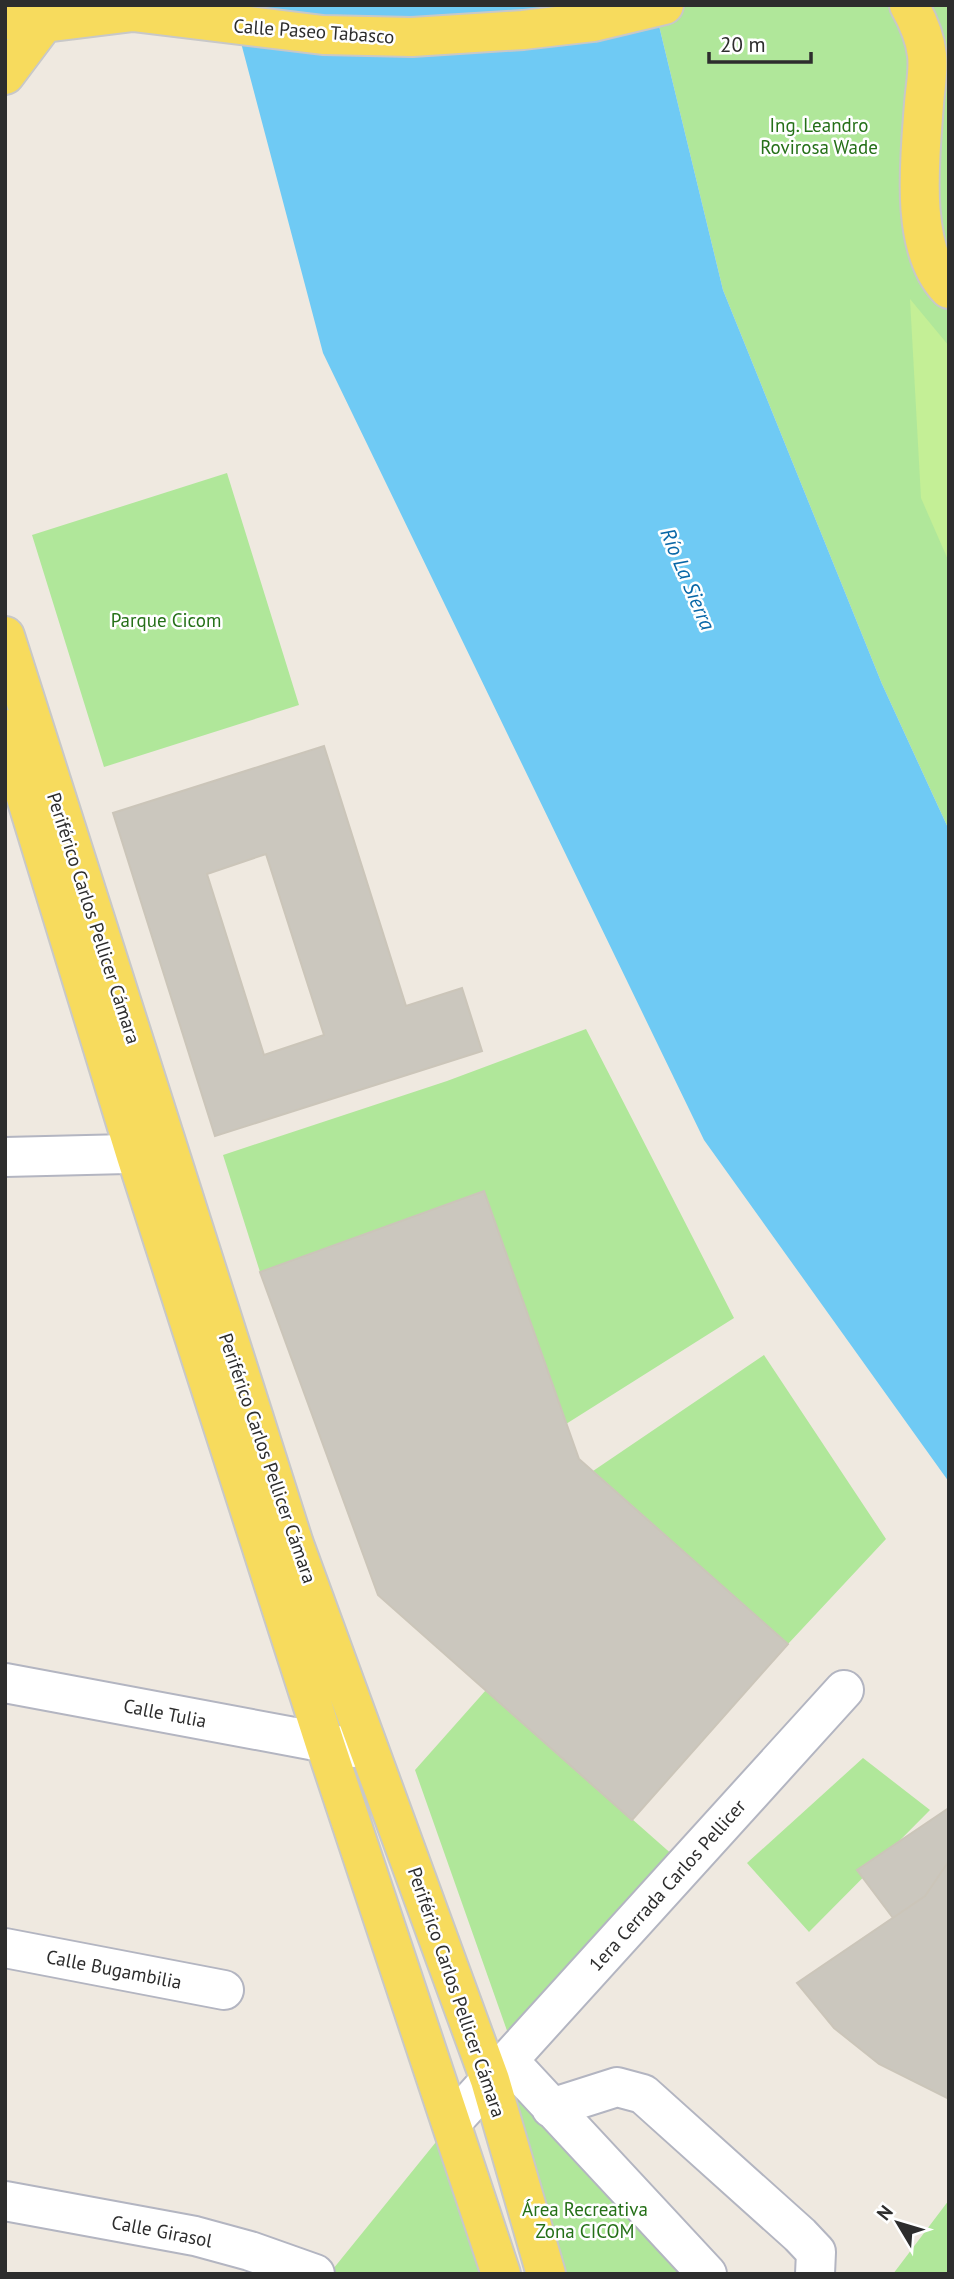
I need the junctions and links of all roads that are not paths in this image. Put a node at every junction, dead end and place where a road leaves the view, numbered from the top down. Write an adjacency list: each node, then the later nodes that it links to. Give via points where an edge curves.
1 (664, 5): 4 (main road, Calle Paseo Tabasco, via 593,22 412,37 323,35 133,12)
2 (909, 5): 6 (main road, via 921,27 928,57 921,229 935,275)
3 (5, 20): 4 (main road, Calle Paseo Tabasco)
4 (44, 23): 5 (main road)
5 (5, 75)
6 (949, 289)
7 (5, 636): 9 (main road, Periférico Carlos Pellicer Cámara)
8 (5, 729): 9 (main road, Periférico Carlos Pellicer Cámara)
9 (153, 1155): 10 (street); 13 (main road, Periférico Carlos Pellicer Cámara); 14 (main road, Periférico Carlos Pellicer Cámara)
10 (5, 1157)
11 (5, 1683): 13 (street, Calle Tulia)
12 (844, 1690): 17 (street, 1era Cerrada Carlos Pellicer)
13 (325, 1744): 14 (street, Calle Tulia); 19 (main road, Periférico Carlos Pellicer Cámara)
14 (373, 1752): 17 (main road, Periférico Carlos Pellicer Cámara)
15 (5, 1948): 16 (street, Calle Bugambilia)
16 (224, 1990)
17 (499, 2070): 18 (street); 19 (street, 1era Cerrada Carlos Pellicer); 23 (main road, Periférico Carlos Pellicer Cámara)
18 (551, 2108): 24 (street); 25 (street, via 617,2087 643,2094 800,2235 816,2252)
19 (453, 2121): 22 (main road, Periférico Carlos Pellicer Cámara)
20 (5, 2202): 21 (street, Calle Girasol, via 195,2236)
21 (315, 2274)
22 (501, 2274)
23 (546, 2274)
24 (707, 2274)
25 (815, 2274)

